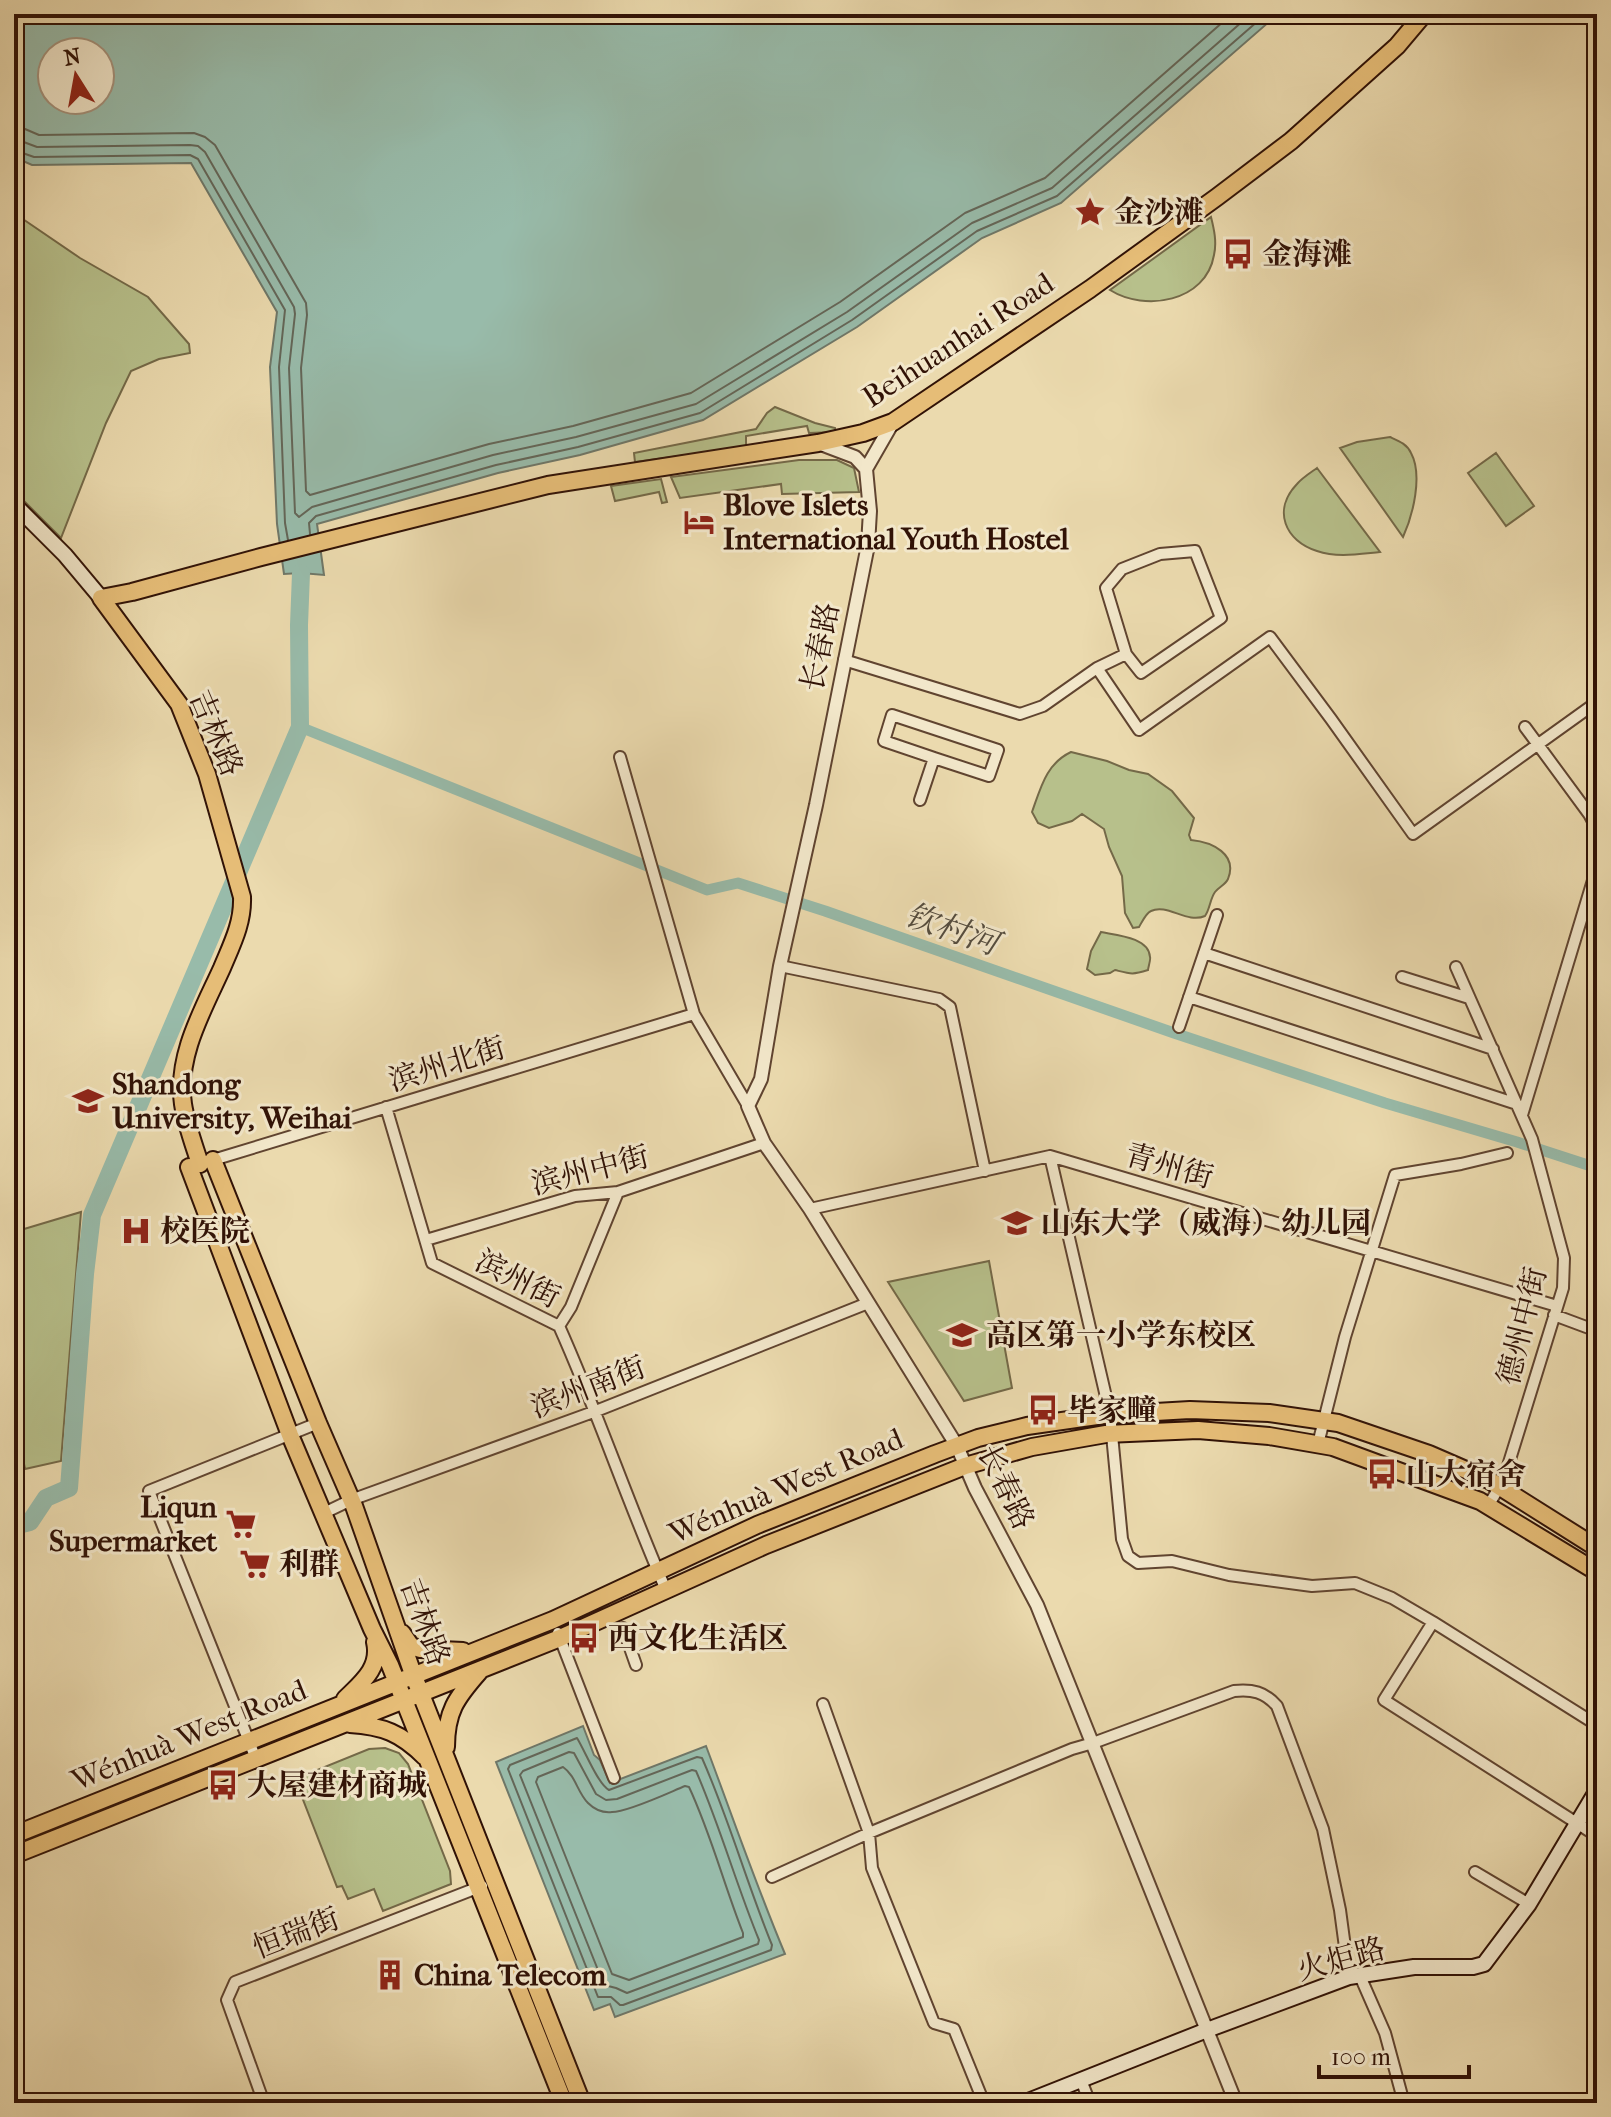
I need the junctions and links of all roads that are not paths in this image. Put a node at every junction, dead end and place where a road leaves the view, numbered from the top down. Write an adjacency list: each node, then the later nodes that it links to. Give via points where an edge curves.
1 (1424, 14): 2 (main road, Beihuanhai Road, via 1397,46 1291,141 1090,289)
2 (893, 422): 3 (main road, Beihuanhai Road); 4 (street)
3 (818, 443): 4 (street, via 855,457); 6 (main road, Beihuanhai Road, via 548,485)
4 (866, 469): 10 (street, 长春路, via 868,545)
5 (14, 504): 7 (main road)
6 (132, 592): 7 (main road, Beihuanhai Road); 8 (main road, via 120,602)
7 (101, 598): 8 (main road, 吉林路)
8 (118, 620): 36 (main road, 吉林路, via 179,704 207,774 242,897 235,938 193,1033 182,1072 183,1104)
9 (1126, 654): 9 (street, via 1141,673 1221,618 1195,551 1160,554 1122,569 1106,588); 11 (street)
10 (844, 660): 11 (street, via 1020,714 1043,706); 22 (street, 长春路)
11 (1097, 668): 14 (street, via 1139,730 1270,637 1413,834)
12 (1597, 702): 14 (street)
13 (1525, 727): 14 (street)
14 (1539, 744): 18 (street)
15 (620, 757): 27 (street)
16 (934, 758): 16 (street, via 884,741 892,715 998,750 989,776); 17 (street)
17 (920, 800)
18 (1597, 829)
19 (1597, 867): 32 (street)
20 (1217, 915): 21 (street)
21 (1204, 953): 25 (street); 29 (street)
22 (780, 966): 30 (street, via 761,1079); 37 (street, via 939,999 950,1007)
23 (1456, 967): 26 (street, 德州中街)
24 (1402, 977): 26 (street)
25 (1189, 997): 28 (street); 32 (street)
26 (1469, 998): 29 (street, 德州中街)
27 (694, 1014): 30 (street); 31 (street, 滨州北街)
28 (1179, 1027)
29 (1493, 1049): 32 (street, 德州中街)
30 (748, 1106): 33 (street, 长春路)
31 (386, 1107): 36 (street, 滨州北街); 40 (street, 滨州街)
32 (1520, 1109): 43 (street, 德州中街, via 1564,1258)
33 (764, 1143): 38 (street, 滨州中街); 39 (street, 长春路)
34 (1507, 1153): 41 (street, via 1395,1175)
35 (1050, 1156): 37 (street, 青州街); 41 (street, 青州街); 47 (street)
36 (201, 1164): 49 (main road, 吉林路); 51 (main road, 吉林路)
37 (985, 1171): 39 (street, 青州街)
38 (618, 1192): 40 (street, 滨州中街, via 575,1196); 44 (street)
39 (810, 1209): 42 (street, 长春路)
40 (426, 1240): 44 (street, 滨州街, via 432,1263)
41 (1372, 1251): 43 (street, 青州街); 48 (street)
42 (868, 1303): 46 (street, 滨州南街); 53 (street, 长春路)
43 (1556, 1311): 45 (street, 青州街); 55 (street, 德州中街)
44 (559, 1326): 46 (street, 滨州街)
45 (1597, 1331)
46 (596, 1411): 56 (street, 滨州南街); 60 (street, 滨州街)
47 (1110, 1414): 48 (main road, Wénhuà West Road, via 1222,1411); 50 (street); 53 (main road, Wénhuà West Road, via 1027,1426)
48 (1324, 1421): 52 (street); 55 (main road, Wénhuà West Road, via 1429,1454)
49 (318, 1423): 51 (street); 56 (main road, 吉林路)
50 (1112, 1434): 52 (main road, Wénhuà West Road, via 1198,1430); 54 (main road, Wénhuà West Road, via 1032,1447); 64 (street, via 1122,1539 1128,1556 1138,1563 1172,1561 1312,1586 1355,1583)
51 (290, 1435): 58 (main road, 吉林路); 80 (street, via 149,1491)
52 (1318, 1444): 57 (main road, Wénhuà West Road)
53 (957, 1446): 54 (street, 长春路); 60 (main road, Wénhuà West Road)
54 (965, 1466): 62 (main road, Wénhuà West Road); 81 (street, 长春路, via 1037,1605)
55 (1500, 1486): 57 (street, 德州中街); 59 (main road, Wénhuà West Road)
56 (351, 1500): 58 (street, 滨州南街); 65 (main road, 吉林路)
57 (1488, 1506): 61 (main road, Wénhuà West Road)
58 (324, 1513): 67 (main road, 吉林路)
59 (1597, 1548)
60 (657, 1571): 62 (street, 滨州街); 63 (main road, Wénhuà West Road)
61 (1597, 1572)
62 (666, 1590): 68 (main road, Wénhuà West Road)
63 (553, 1620): 68 (street); 69 (main road, Wénhuà West Road)
64 (1433, 1622): 79 (street); 87 (street, via 1384,1700)
65 (395, 1623): 69 (main road, via 411,1646); 72 (main road, 吉林路)
66 (623, 1628): 70 (street)
67 (372, 1629): 73 (main road, 吉林路); 77 (main road, via 377,1651 373,1668)
68 (560, 1638): 71 (main road, Wénhuà West Road); 85 (street)
69 (473, 1652): 72 (main road, Wénhuà West Road)
70 (636, 1665)
71 (482, 1669): 74 (main road, Wénhuà West Road); 82 (main road, via 451,1710)
72 (413, 1674): 73 (main road, Wénhuà West Road); 74 (main road, 吉林路)
73 (396, 1681): 75 (main road, 吉林路); 77 (main road, Wénhuà West Road)
74 (421, 1693): 75 (main road, Wénhuà West Road); 82 (main road, 吉林路)
75 (403, 1700): 78 (main road, Wénhuà West Road); 84 (main road, 吉林路)
76 (823, 1704): 88 (street)
77 (338, 1705): 80 (main road, Wénhuà West Road)
78 (344, 1724): 83 (main road, Wénhuà West Road); 84 (main road, via 393,1733)
79 (1597, 1725)
80 (250, 1741): 83 (street); 89 (main road, Wénhuà West Road)
81 (1093, 1743): 88 (street); 96 (street, via 1234,1691 1251,1689 1269,1697 1323,1829); 97 (street, 长春路)
82 (446, 1756): 94 (main road, 吉林路)
83 (256, 1759): 91 (main road, Wénhuà West Road)
84 (427, 1760): 94 (main road, 吉林路)
85 (614, 1778)
86 (1597, 1790): 87 (main road, 火炬路)
87 (1578, 1824): 90 (street); 95 (main road, 火炬路)
88 (869, 1833): 93 (street); 102 (street, via 872,1868 934,2023 954,2029)
89 (14, 1835)
90 (1597, 1836)
91 (14, 1855)
92 (1475, 1872): 95 (street)
93 (772, 1877)
94 (486, 1884): 99 (street, 恒瑞街, via 235,1982 227,2000); 100 (main road, 吉林路); 101 (main road, 吉林路)
95 (1529, 1904): 96 (main road, 火炬路, via 1484,1964)
96 (1354, 1977): 97 (main road, 火炬路); 106 (street, via 1385,2033)
97 (1207, 2030): 98 (main road, 火炬路); 105 (street, 长春路)
98 (1081, 2080): 103 (main road, 火炬路); 104 (street)
99 (264, 2103)
100 (564, 2103)
101 (582, 2103)
102 (984, 2103)
103 (1023, 2103)
104 (1090, 2103)
105 (1236, 2103)
106 (1404, 2103)

